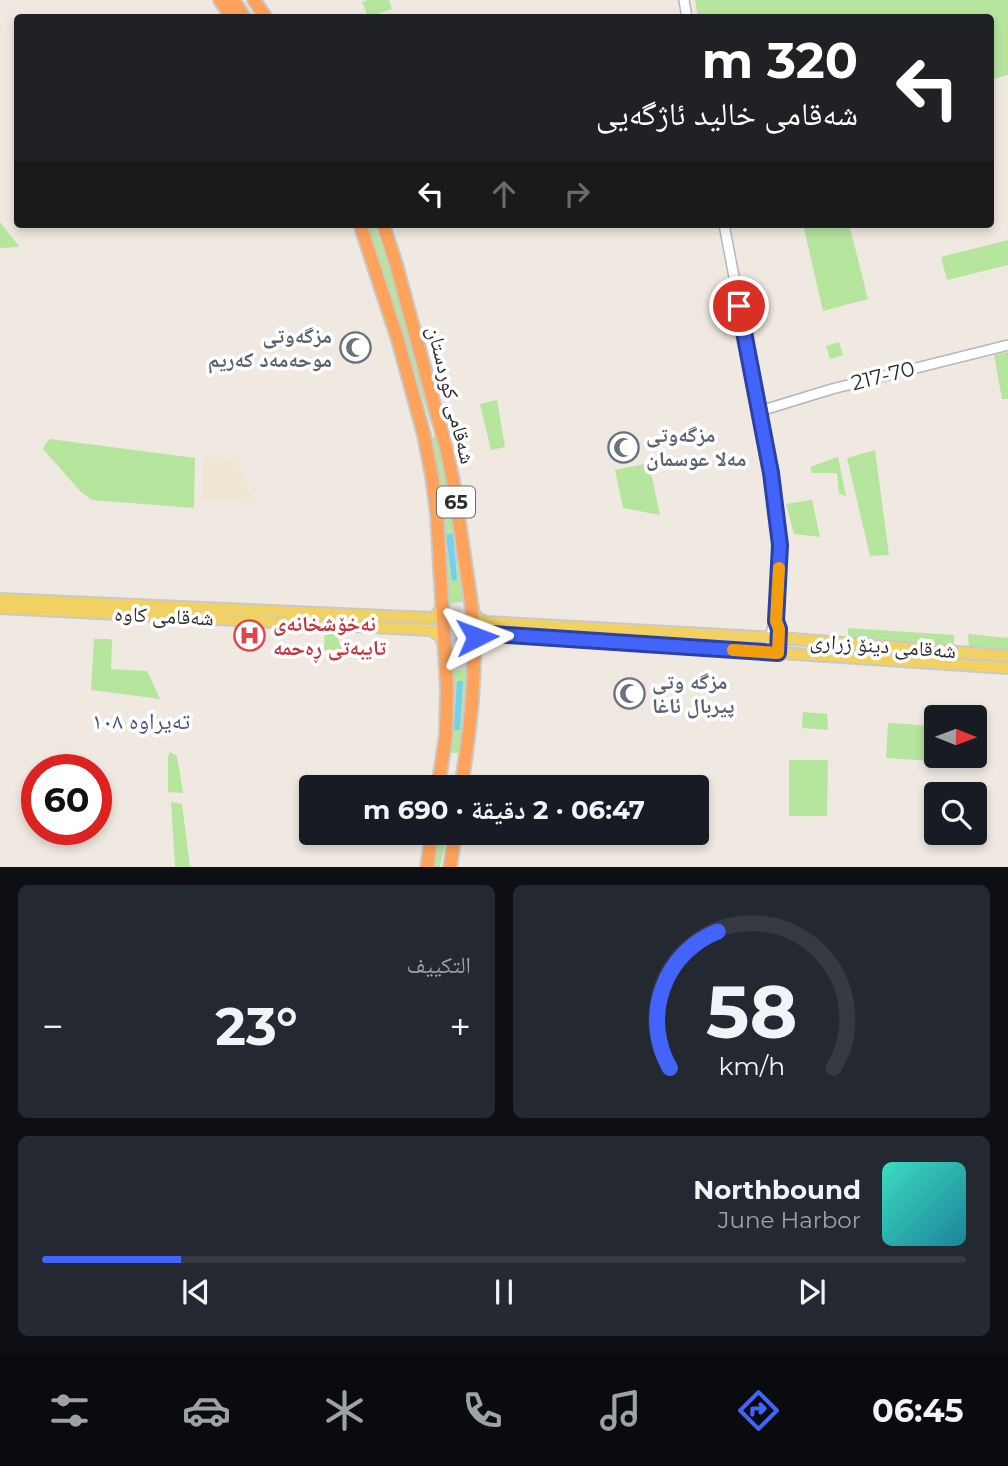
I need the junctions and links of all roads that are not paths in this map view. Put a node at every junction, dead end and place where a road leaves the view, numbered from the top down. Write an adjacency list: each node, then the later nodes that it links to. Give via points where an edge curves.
1 (254, 0): 2 (highway)
2 (265, 14)
3 (363, 228): 9 (highway, شەقامی کوردستان / 65)
4 (384, 228): 8 (highway, شەقامی کوردستان / 65)
5 (725, 228): 7 (street)
6 (1008, 345): 7 (street, 217-70)
7 (760, 411): 17 (street, via 780,545 779,629)
8 (442, 431): 9 (highway); 14 (highway, شەقامی کوردستان / 65)
9 (424, 435): 12 (highway, شەقامی کوردستان / 65, via 437,514)
10 (0, 599): 11 (main road, شەقامی کاوە)
11 (18, 604): 13 (main road, شەقامی کاوە); 15 (main road, شەقامی کاوە)
12 (442, 605): 15 (main road, via 438,614); 19 (highway, شەقامی کوردستان / 65)
13 (0, 608)
14 (472, 609): 16 (main road); 18 (highway, شەقامی کوردستان / 65)
15 (425, 622): 19 (main road)
16 (491, 628): 17 (main road, شەقامی دینۆ زراری); 18 (main road, via 480,634); 20 (main road, شەقامی دینۆ زراری)
17 (775, 638): 20 (street); 21 (main road, شەقامی دینۆ زراری)
18 (474, 646): 24 (highway, شەقامی کوردستان / 65)
19 (444, 647): 23 (highway, شەقامی کوردستان / 65, via 447,689)
20 (774, 652): 22 (main road, شەقامی دینۆ زراری)
21 (1008, 656)
22 (1008, 668)
23 (442, 763): 24 (highway, via 456,754); 25 (highway, شەقامی کوردستان / 65)
24 (464, 768): 26 (highway, شەقامی کوردستان / 65)
25 (440, 775)
26 (463, 775)
27 (430, 845): 29 (highway)
28 (453, 845): 30 (highway)
29 (427, 867)
30 (450, 867)

